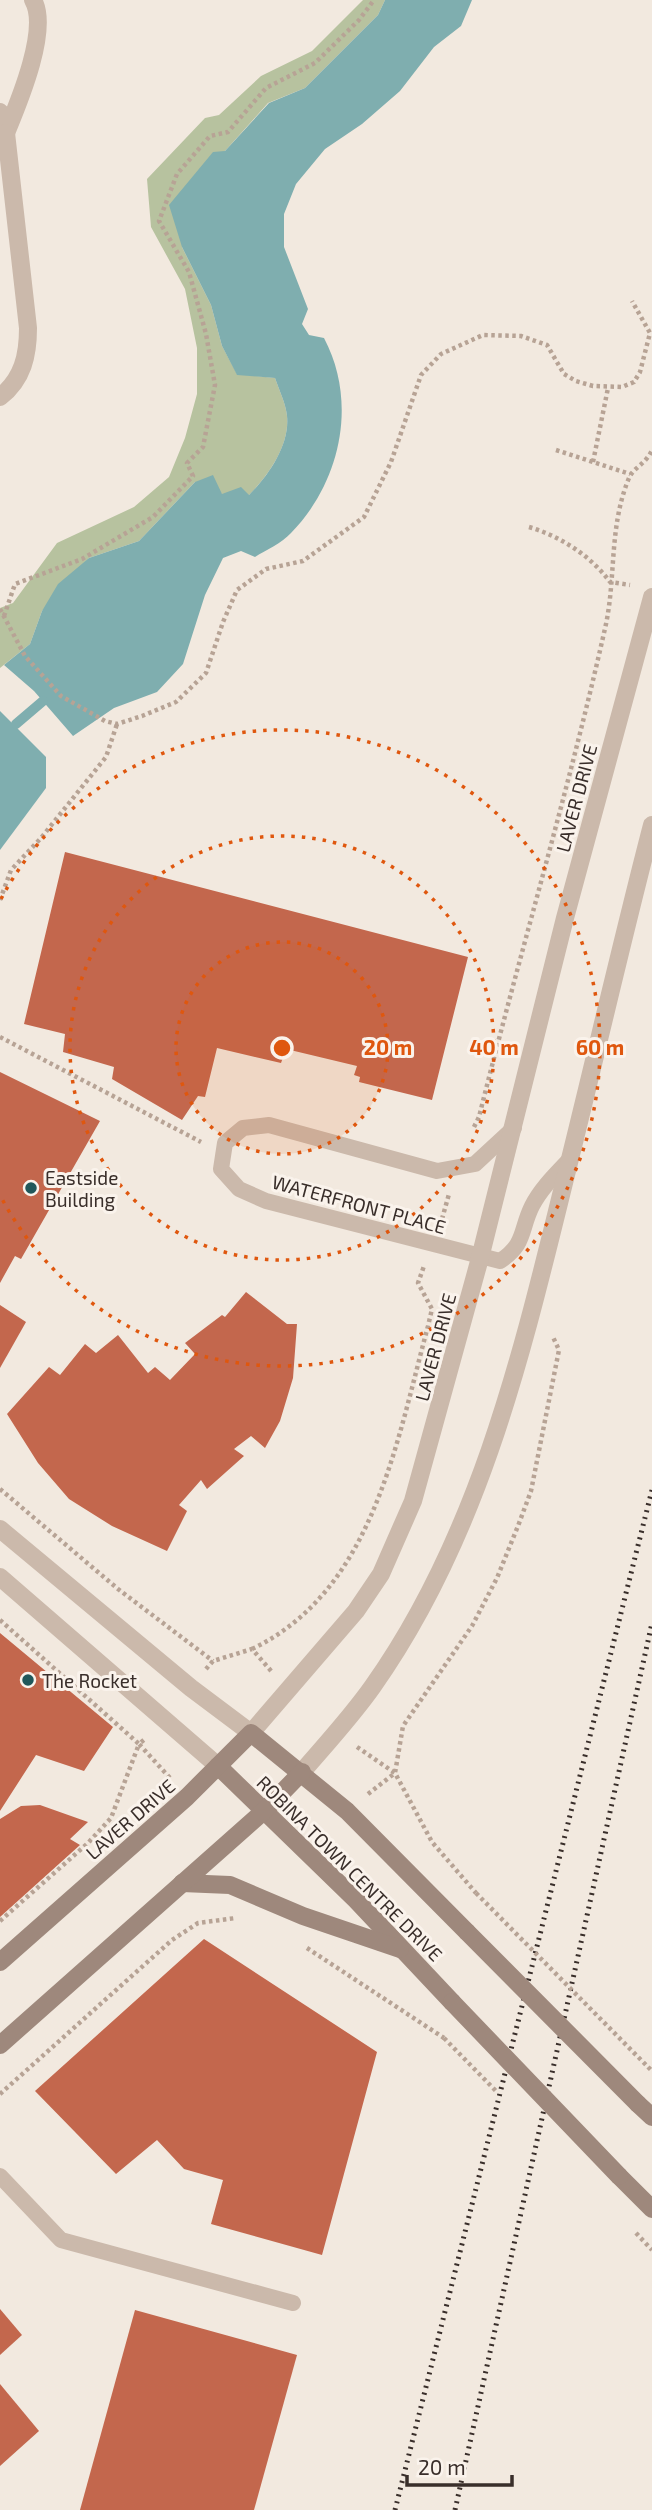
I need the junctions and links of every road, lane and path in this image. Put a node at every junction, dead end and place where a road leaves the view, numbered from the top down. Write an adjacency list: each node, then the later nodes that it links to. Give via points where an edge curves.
1 (33, 0): 4 (street, via 37,14 33,51)
2 (374, 0): 16 (path, via 315,63 266,88 228,132 210,136 172,186 159,221 189,272 215,385 203,447 187,463 193,476 153,517 82,559 15,584)
3 (0, 112): 4 (street)
4 (6, 133): 7 (street, via 28,354 10,389)
5 (632, 301): 6 (path, via 650,334 646,352 634,382)
6 (608, 387): 10 (path); 17 (path, via 564,374 547,345 521,336 483,335 441,354 421,375 391,462 363,517 303,561 266,569 237,590 206,673 176,702)
7 (0, 397)
8 (556, 450): 10 (path)
9 (652, 450): 11 (path, via 642,467)
10 (593, 462): 11 (path)
11 (630, 474): 13 (path, via 611,555)
12 (529, 527): 13 (path, via 560,540 600,568)
13 (610, 582): 24 (path, via 606,622 540,891 479,1117 473,1129 454,1139)
14 (652, 597): 21 (street, LAVER DRIVE)
15 (0, 609): 16 (path)
16 (4, 617): 17 (path, via 25,656 61,696)
17 (117, 724): 19 (path, via 106,757 11,870)
18 (652, 825): 23 (street)
19 (0, 900)
20 (0, 1037): 22 (path)
21 (514, 1128): 24 (lane, via 475,1164); 26 (street, LAVER DRIVE)
22 (223, 1154): 24 (lane, via 225,1143 243,1128 270,1125 437,1171); 25 (lane, WATERFRONT PLACE, via 221,1169 233,1183 265,1202)
23 (570, 1159): 26 (lane, WATERFRONT PLACE, via 531,1207 515,1251 500,1261); 27 (street)
24 (455, 1168): 25 (path)
25 (432, 1245): 26 (lane, WATERFRONT PLACE); 31 (path, via 418,1283 432,1309 430,1318 390,1466 355,1550 299,1621)
26 (480, 1258): 33 (street, LAVER DRIVE, via 425,1464 397,1542 356,1611)
27 (536, 1297): 36 (street, via 489,1457 444,1565 372,1687); 37 (path, via 559,1350 531,1491 497,1578 471,1626 403,1726)
28 (0, 1489): 32 (path)
29 (0, 1529): 33 (street, ROBINA TOWN CENTRE DRIVE)
30 (0, 1577): 35 (street, ROBINA TOWN CENTRE DRIVE)
31 (252, 1649)
32 (213, 1661)
33 (251, 1733): 35 (main road, LAVER DRIVE); 36 (main road, ROBINA TOWN CENTRE DRIVE)
34 (139, 1744): 42 (path, via 111,1818)
35 (218, 1766): 38 (main road, ROBINA TOWN CENTRE DRIVE); 45 (main road, LAVER DRIVE)
36 (302, 1772): 38 (main road); 50 (main road, ROBINA TOWN CENTRE DRIVE, bridge, via 364,1827)
37 (395, 1773)
38 (265, 1810): 39 (main road); 44 (main road, ROBINA TOWN CENTRE DRIVE)
39 (182, 1883): 44 (main road, via 230,1885); 47 (main road)
40 (476, 1893): 48 (path, bridge)
41 (247, 1916): 49 (path, via 198,1923 172,1940)
42 (0, 1921)
43 (298, 1942): 46 (path)
44 (404, 1950): 52 (main road, ROBINA TOWN CENTRE DRIVE, bridge)
45 (0, 1962)
46 (444, 2038)
47 (0, 2045)
48 (650, 2069)
49 (0, 2094)
50 (652, 2117)
51 (0, 2176): 53 (lane, via 61,2240)
52 (652, 2209)
53 (293, 2303)

